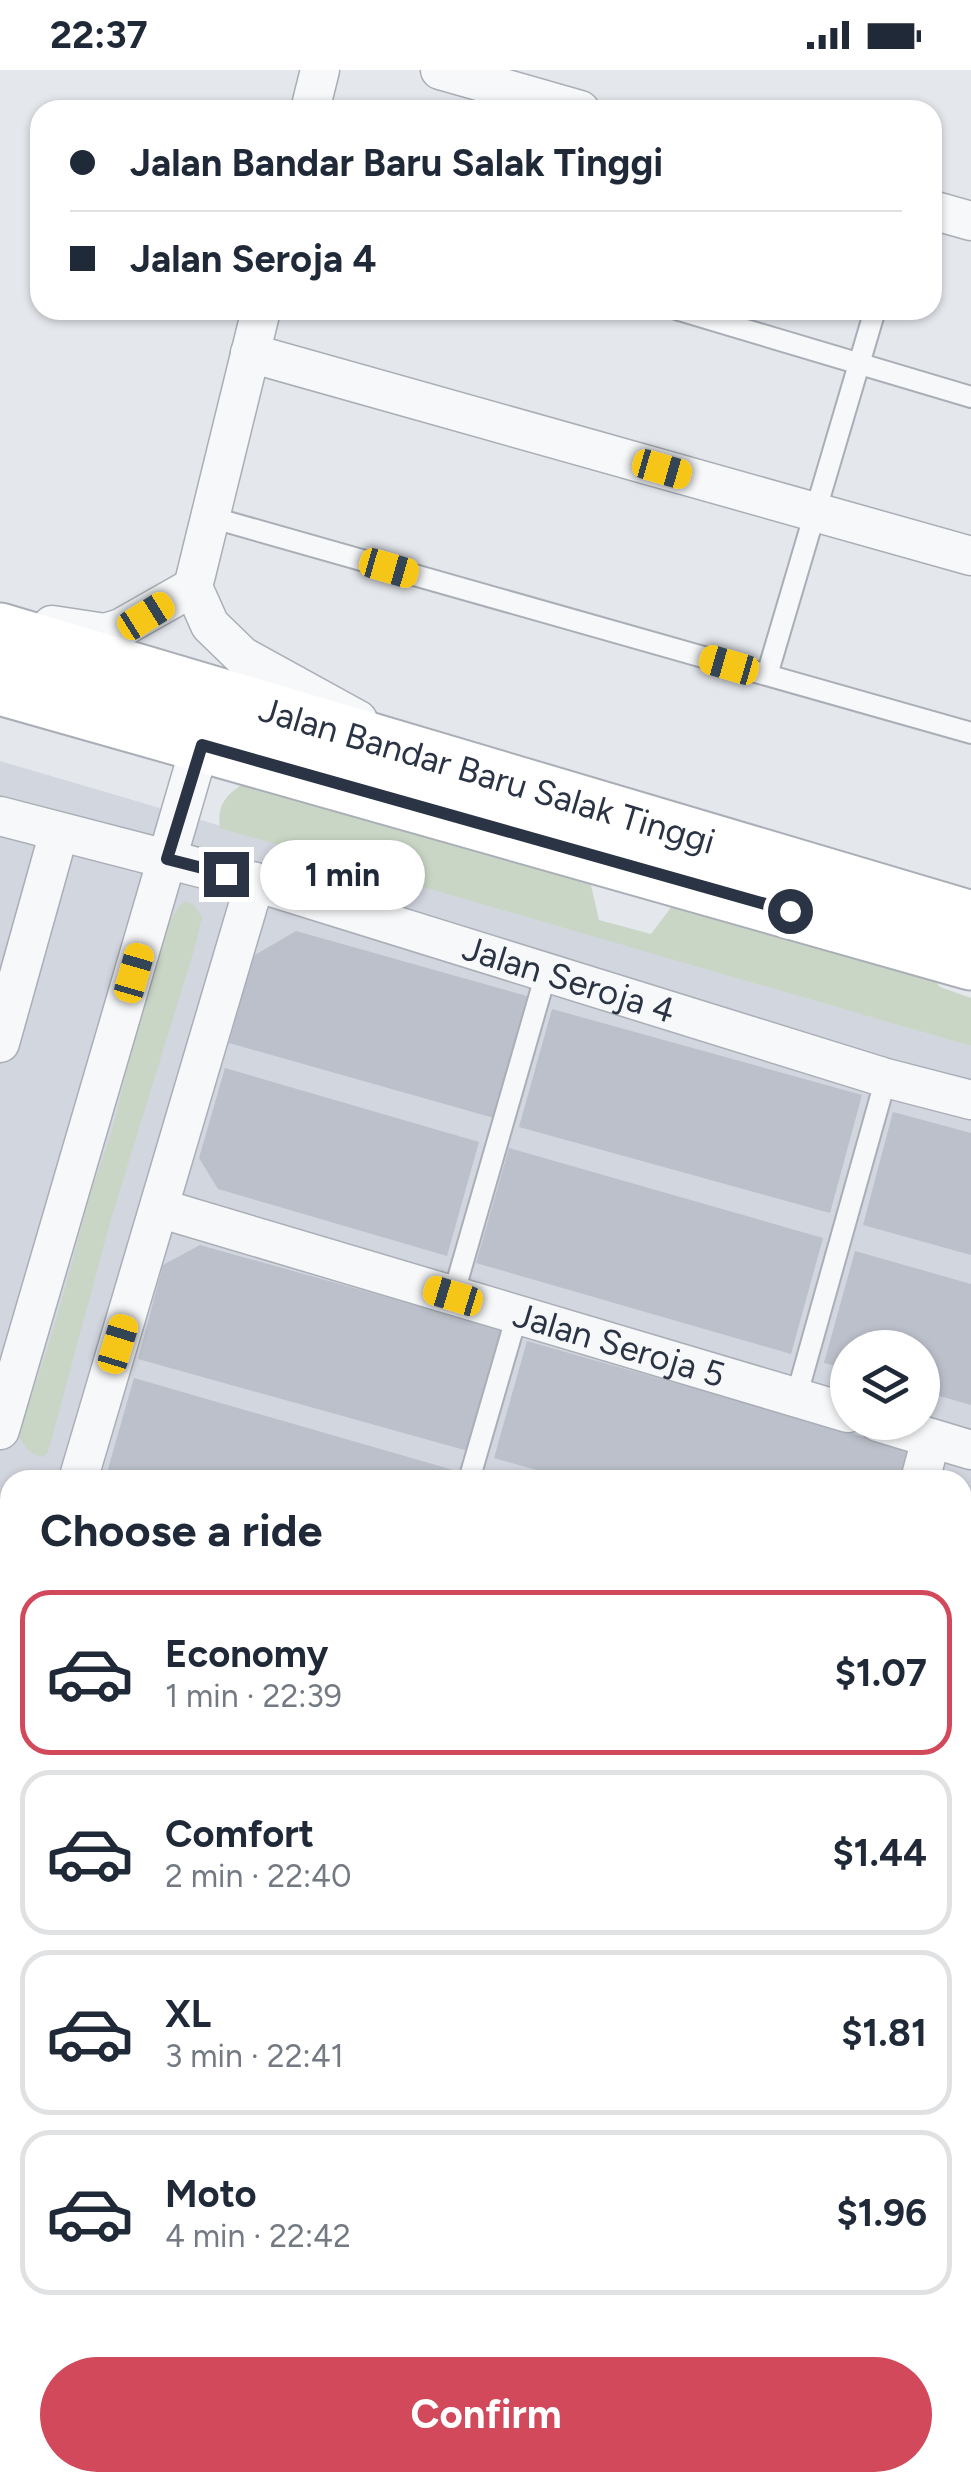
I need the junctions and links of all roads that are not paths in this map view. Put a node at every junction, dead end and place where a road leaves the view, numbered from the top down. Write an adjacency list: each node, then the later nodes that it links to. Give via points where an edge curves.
1 (320, 70): 3 (street)
2 (440, 70): 4 (street)
3 (312, 100)
4 (545, 100)
5 (942, 213): 6 (street)
6 (971, 221)
7 (258, 320): 10 (street)
8 (711, 320): 11 (lane)
9 (873, 320): 11 (lane)
10 (250, 354): 13 (street); 14 (street)
11 (859, 366): 12 (lane); 13 (lane)
12 (971, 398)
13 (815, 512): 15 (street); 19 (lane)
14 (210, 517): 16 (street); 19 (lane)
15 (971, 556)
16 (192, 587): 17 (street, via 105,633); 23 (street, via 210,625 242,656)
17 (0, 618)
18 (0, 631): 21 (main road, Jalan Bandar Baru Salak Tinggi)
19 (767, 676): 22 (lane)
20 (0, 687): 21 (main road, Jalan Bandar Baru Salak Tinggi)
21 (208, 720): 23 (main road, Jalan Bandar Baru Salak Tinggi); 26 (street); 29 (main road, Jalan Bandar Baru Salak Tinggi)
22 (971, 733)
23 (420, 756): 28 (main road, Jalan Bandar Baru Salak Tinggi)
24 (0, 816): 25 (street, Jalan Seroja 4)
25 (59, 832): 26 (street, Jalan Seroja 4); 31 (street)
26 (167, 859): 27 (street, Jalan Seroja 4); 39 (street)
27 (255, 882): 30 (street, Jalan Seroja 4); 34 (street)
28 (971, 919)
29 (971, 962)
30 (547, 970): 32 (street, Jalan Seroja 4); 35 (lane)
31 (0, 1043)
32 (886, 1078): 33 (street, Jalan Seroja 4); 37 (lane)
33 (971, 1100)
34 (159, 1208): 35 (street, Jalan Seroja 5); 43 (street)
35 (453, 1296): 36 (street, Jalan Seroja 5)
36 (517, 1315): 37 (street, Jalan Seroja 5); 44 (lane)
37 (796, 1398): 38 (street, Jalan Seroja 5)
38 (830, 1408)
39 (0, 1430)
40 (930, 1440): 45 (street)
41 (938, 1440): 42 (street)
42 (971, 1450)
43 (81, 1470)
44 (472, 1470)
45 (923, 1470)

